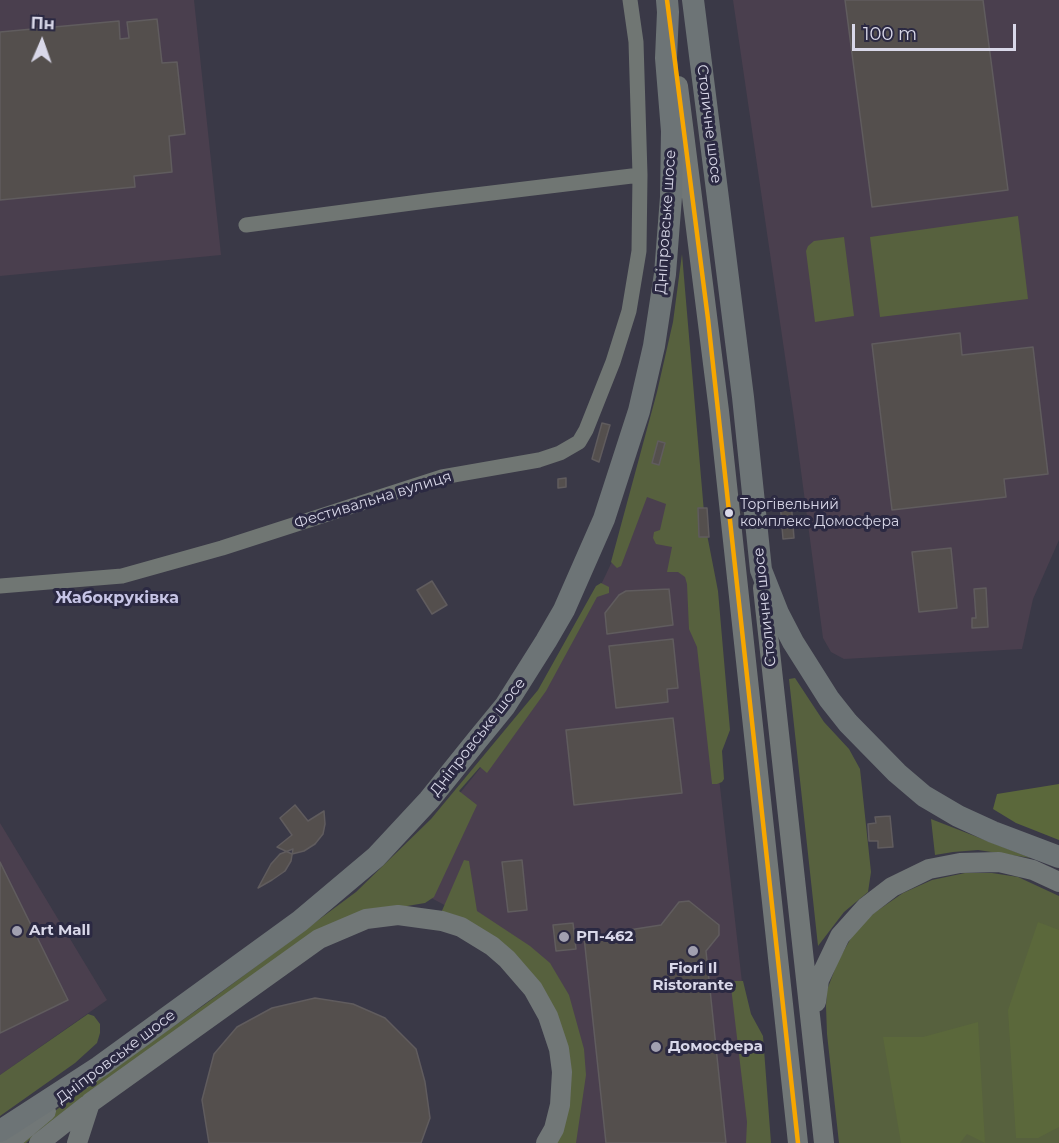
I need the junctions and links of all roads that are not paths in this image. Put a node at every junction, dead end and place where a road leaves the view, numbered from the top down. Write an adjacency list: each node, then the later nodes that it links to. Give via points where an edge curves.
1 (630, 0): 4 (street, Фестивальна вулиця, via 636,42)
2 (693, 0): 6 (highway, Столичне шосе)
3 (668, 6): 11 (highway, Дніпровське шосе, via 671,197 654,346 639,411 604,519 564,610 505,706 429,800 376,857 300,921); 18 (main road, Столичне шосе, via 714,365)
4 (640, 175): 5 (street); 7 (street, Фестивальна вулиця, via 639,251 628,311 613,363 586,430 569,449 539,460 442,477 222,549 122,576)
5 (246, 225)
6 (761, 570): 8 (highway, via 778,613 809,669 848,723 897,773 924,796 958,816); 10 (main road, Столичне шосе)
7 (0, 586)
8 (1059, 857)
9 (1059, 882): 10 (main road, via 1033,870 999,862 929,869 892,887 866,907 840,936 819,980)
10 (812, 1029): 19 (main road, Столичне шосе)
11 (99, 1067): 13 (highway); 14 (main road, Дніпровське шосе)
12 (90, 1102): 15 (main road, Дніпровське шосе); 16 (main road); 17 (main road, Дніпровське шосе, via 319,939 366,919 420,916 461,927 479,937 507,959 533,988 548,1016 562,1072 560,1105)
13 (0, 1131)
14 (8, 1143)
15 (39, 1143)
16 (77, 1143)
17 (546, 1143)
18 (798, 1143)
19 (824, 1143)

